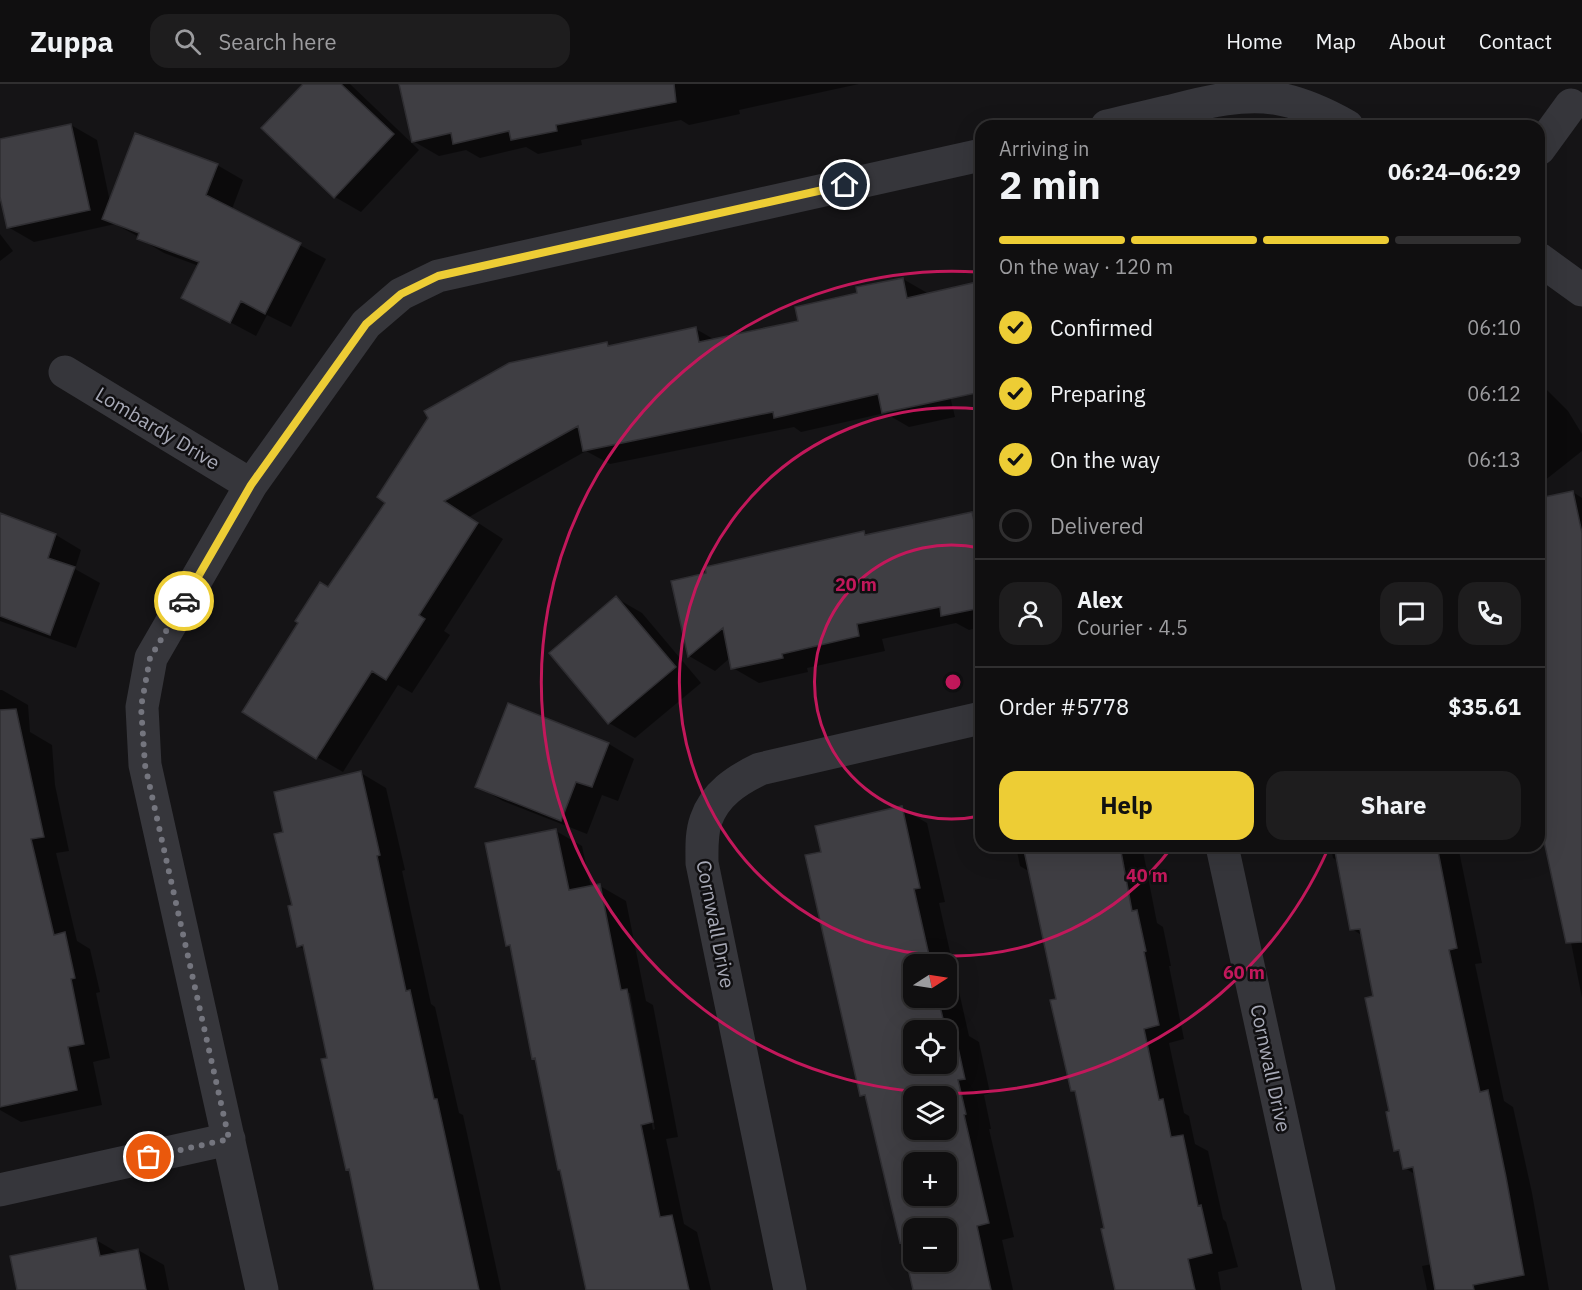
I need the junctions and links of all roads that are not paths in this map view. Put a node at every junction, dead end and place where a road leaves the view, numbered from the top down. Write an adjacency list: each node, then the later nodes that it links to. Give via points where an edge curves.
1 (1216, 92): 3 (street); 4 (street, via 1275,98 1306,106)
2 (1571, 105): 5 (street)
3 (1126, 120)
4 (1335, 120)
5 (1545, 141)
6 (975, 156): 10 (street, via 438,276 401,294 366,324)
7 (1545, 263): 8 (street)
8 (1582, 290)
9 (65, 372): 10 (street, Lombardy Drive)
10 (251, 485): 13 (street, via 150,658 141,707 145,765)
11 (975, 719): 16 (street, Cornwall Drive, via 760,769 725,790 706,819 702,863)
12 (1223, 852): 17 (street, Cornwall Drive)
13 (229, 1139): 14 (street); 15 (street)
14 (0, 1190)
15 (262, 1290)
16 (790, 1290)
17 (1319, 1290)

